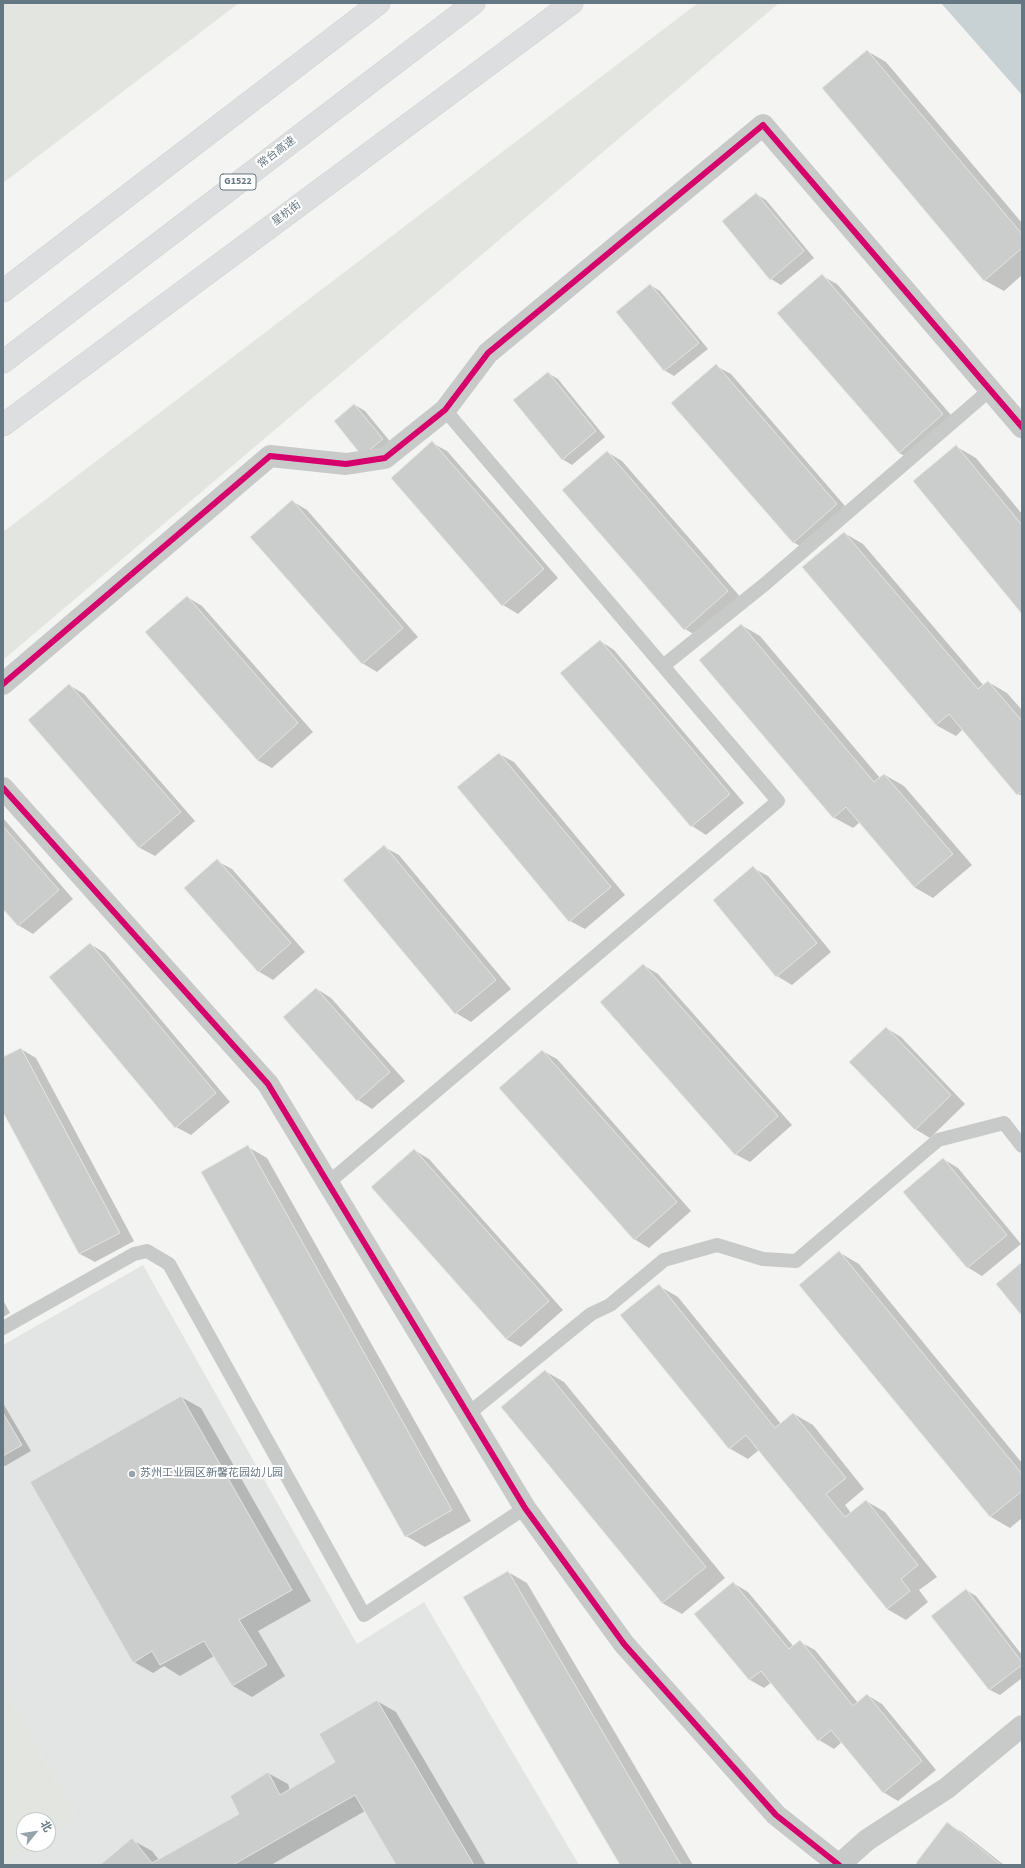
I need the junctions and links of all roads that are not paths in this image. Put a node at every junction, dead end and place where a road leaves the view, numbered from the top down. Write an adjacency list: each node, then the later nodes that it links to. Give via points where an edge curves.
1 (376, 3): 5 (main road)
2 (379, 3): 6 (main road)
3 (474, 3): 7 (main road, 常台高速 / G1522)
4 (572, 3): 10 (main road, 星杭街)
5 (3, 280)
6 (3, 291)
7 (3, 362)
8 (991, 390): 9 (street, via 763,124 488,353); 11 (street); 12 (lane, via 765,584)
9 (445, 410): 12 (lane); 13 (street, via 385,458 346,464 270,456)
10 (3, 425)
11 (1022, 427)
12 (663, 666): 16 (lane, via 778,800)
13 (3, 684)
14 (3, 788): 16 (street, via 268,1084)
15 (1022, 1146): 18 (lane, via 1004,1123 938,1140 796,1261 763,1259 717,1245 664,1260 610,1305 591,1314)
16 (328, 1183): 18 (street)
17 (3, 1328): 19 (lane, via 134,1254 147,1251 169,1264 364,1615)
18 (468, 1414): 19 (street)
19 (525, 1508): 21 (street, via 624,1644 776,1815)
20 (1022, 1726): 21 (street, via 947,1788 867,1840)
21 (839, 1865)

